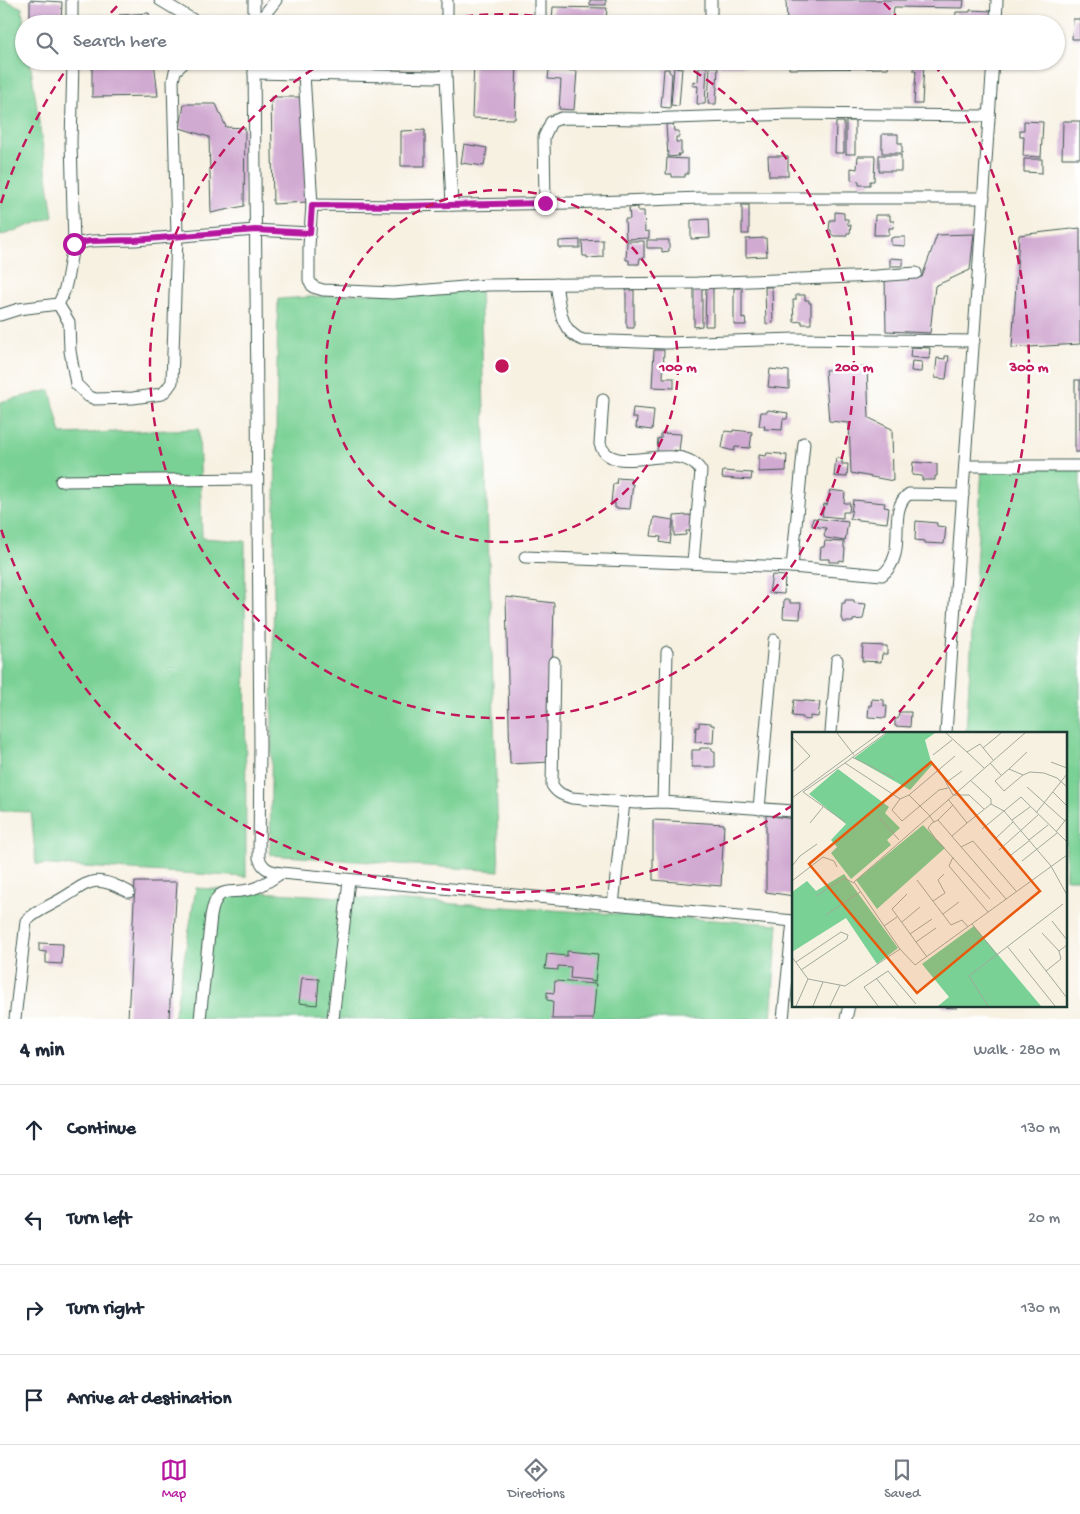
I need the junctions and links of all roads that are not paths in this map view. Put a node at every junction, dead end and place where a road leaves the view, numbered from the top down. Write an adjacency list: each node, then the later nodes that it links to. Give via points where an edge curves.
1 (72, 0): 9 (street)
2 (254, 0): 11 (street)
3 (276, 0): 12 (street)
4 (447, 0): 13 (street)
5 (540, 0): 14 (street)
6 (711, 0): 15 (street)
7 (997, 0): 16 (street)
8 (166, 1): 10 (street)
9 (72, 15)
10 (187, 15)
11 (255, 15)
12 (263, 15)
13 (447, 15)
14 (540, 15)
15 (711, 15)
16 (996, 15)
17 (72, 70): 33 (street)
18 (177, 70): 32 (street, via 173,81)
19 (254, 70): 30 (street)
20 (275, 70): 23 (street)
21 (446, 70): 24 (street)
22 (992, 70): 25 (street)
23 (304, 74): 24 (street); 28 (street)
24 (446, 76): 29 (street)
25 (989, 116): 26 (street); 27 (street, via 792,114 561,118 551,122 544,137)
26 (984, 198): 27 (street, via 700,198); 38 (street)
27 (545, 203): 29 (street)
28 (312, 205): 29 (street); 31 (street)
29 (452, 205)
30 (255, 230): 31 (street); 32 (street); 43 (street)
31 (310, 233): 35 (street, via 309,280 313,287 323,290 393,293 487,285)
32 (177, 236): 33 (street); 36 (street, via 172,382 162,394 94,399 82,392 76,384 69,322)
33 (74, 244): 36 (street, via 64,295)
34 (916, 273): 35 (street, via 697,283)
35 (556, 284): 38 (street, via 564,324 574,337 583,340 666,343 795,339)
36 (58, 304): 37 (street)
37 (0, 315)
38 (974, 341): 41 (street)
39 (603, 400): 47 (street, via 600,444 608,456 621,460 672,456 688,459 701,471)
40 (804, 443): 48 (street)
41 (965, 466): 42 (street); 45 (street)
42 (1080, 466)
43 (257, 479): 44 (street); 59 (street, via 259,858 262,867)
44 (61, 481)
45 (963, 495): 48 (street, via 909,494 903,498 899,506 894,561 882,575); 54 (street)
46 (525, 557): 47 (street)
47 (693, 563): 48 (street)
48 (792, 567)
49 (774, 640): 57 (street)
50 (667, 652): 56 (street)
51 (837, 660): 53 (street)
52 (554, 662): 55 (street, via 552,784 556,791 572,798)
53 (831, 732)
54 (946, 732)
55 (624, 802): 56 (street); 62 (street)
56 (663, 802): 57 (street)
57 (759, 809): 58 (street)
58 (792, 812)
59 (281, 874): 60 (street); 67 (street, via 252,889 224,892 213,906)
60 (349, 880): 62 (street); 68 (street)
61 (129, 892): 66 (street, via 107,882 86,882 26,921)
62 (613, 904): 63 (street)
63 (792, 921)
64 (792, 931): 69 (street)
65 (849, 1006): 70 (street)
66 (15, 1019)
67 (200, 1019)
68 (333, 1019)
69 (783, 1019)
70 (846, 1019)

